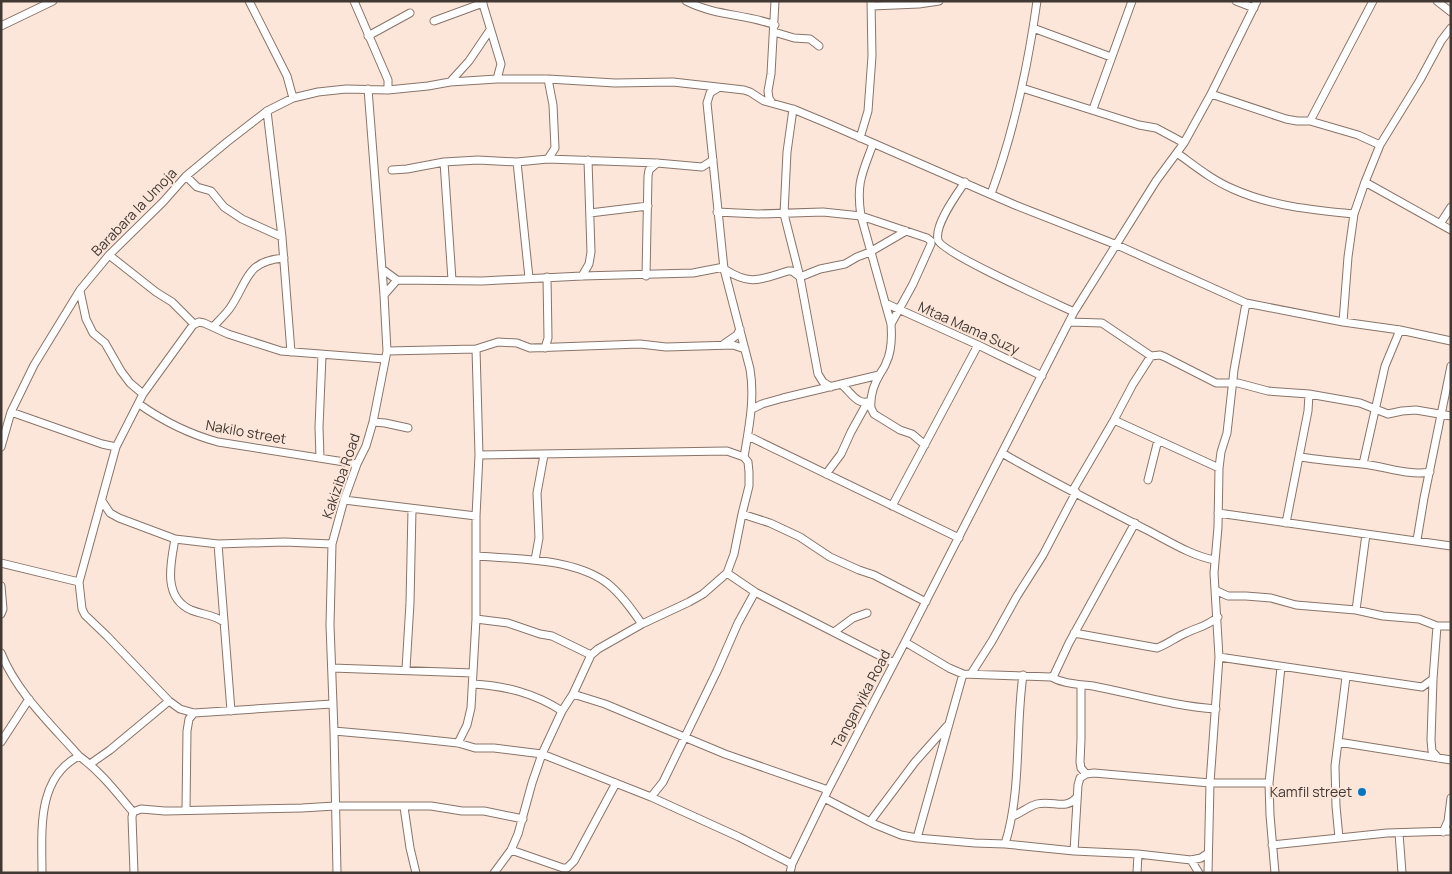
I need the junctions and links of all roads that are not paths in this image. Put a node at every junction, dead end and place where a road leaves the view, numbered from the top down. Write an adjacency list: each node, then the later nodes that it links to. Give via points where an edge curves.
1 (53, 1): 18 (street)
2 (249, 1): 36 (street, via 287,76)
3 (354, 1): 23 (street)
4 (686, 1): 19 (street, via 730,16 764,21)
5 (775, 1): 19 (street)
6 (939, 1): 13 (street)
7 (1037, 1): 20 (street)
8 (1132, 1): 25 (street)
9 (1236, 1): 14 (street)
10 (1373, 1): 41 (street)
11 (1437, 1): 15 (street)
12 (483, 2): 17 (street); 22 (street)
13 (872, 4): 42 (street, via 868,111)
14 (1256, 4): 34 (street, Tanganyika Road)
15 (1451, 12)
16 (410, 13): 23 (street)
17 (434, 21)
18 (1, 26)
19 (775, 28): 24 (street, via 794,38 810,39); 33 (street)
20 (1033, 28): 25 (street); 30 (street)
21 (1451, 28): 45 (street)
22 (490, 30): 26 (street, via 501,64); 28 (street)
23 (368, 36): 32 (street, via 388,80)
24 (819, 46)
25 (1111, 57): 39 (street)
26 (497, 79): 27 (street, Barabara la Umoja); 28 (street, Barabara la Umoja)
27 (548, 79): 29 (street, Barabara la Umoja, via 673,82); 47 (street, via 555,148)
28 (450, 82): 32 (street, Barabara la Umoja)
29 (718, 88): 35 (street, Barabara la Umoja, via 744,90); 49 (street, via 710,93 706,103)
30 (1022, 88): 39 (street); 59 (street)
31 (368, 89): 32 (street, Barabara la Umoja); 36 (street, Barabara la Umoja, via 318,92); 76 (street, Kakiziba Road)
32 (388, 90)
33 (768, 91): 35 (street); 37 (street)
34 (1211, 94): 41 (street, via 1286,119); 43 (street, Tanganyika Road)
35 (758, 96): 37 (street, Barabara la Umoja)
36 (293, 98): 40 (street, Barabara la Umoja)
37 (772, 103): 38 (street, Barabara la Umoja)
38 (793, 109): 42 (street, Barabara la Umoja); 64 (street)
39 (1092, 109): 43 (street, via 1156,128)
40 (267, 111): 56 (street, Barabara la Umoja); 70 (street)
41 (1310, 121): 45 (street)
42 (860, 138): 44 (street, Barabara la Umoja)
43 (1184, 143): 46 (street, Tanganyika Road)
44 (873, 144): 57 (street, Barabara la Umoja); 66 (street, via 859,180)
45 (1380, 145): 58 (street)
46 (1177, 153): 65 (street, via 1213,178 1253,197 1276,204); 71 (street, Tanganyika Road)
47 (548, 159): 48 (street); 51 (street)
48 (588, 160): 52 (street); 63 (street)
49 (713, 160): 53 (street); 55 (street)
50 (444, 162): 51 (street); 54 (street); 83 (street)
51 (517, 162): 81 (street)
52 (657, 163): 53 (street); 60 (street, via 649,170)
53 (702, 167): 55 (street)
54 (392, 170)
55 (714, 172): 62 (street)
56 (186, 176): 70 (street, via 197,187 210,191 242,219); 73 (street, Barabara la Umoja)
57 (965, 182): 59 (street, Barabara la Umoja); 89 (street, via 939,229 937,236 941,246)
58 (1365, 182): 65 (street); 67 (street)
59 (992, 194): 71 (street, Barabara la Umoja)
60 (648, 206): 63 (street); 78 (street)
61 (1451, 207): 67 (street)
62 (717, 212): 64 (street); 75 (street)
63 (590, 213): 77 (street, via 589,264)
64 (784, 214): 66 (street, via 823,212); 80 (street)
65 (1354, 214): 91 (street)
66 (861, 216): 69 (street); 72 (street)
67 (1440, 224): 68 (street)
68 (1451, 230)
69 (906, 231): 72 (street); 88 (street, via 927,238 931,244)
70 (282, 237): 74 (street)
71 (1117, 244): 87 (street, Barabara la Umoja); 89 (street, Tanganyika Road)
72 (870, 252): 80 (street, via 845,264); 86 (street)
73 (108, 255): 84 (street, Barabara la Umoja); 92 (street, via 172,302)
74 (284, 258): 94 (street, via 266,260 250,273 230,308); 104 (street)
75 (724, 268): 78 (street); 80 (street, via 736,277 751,281 788,271); 95 (street)
76 (382, 269): 82 (street); 85 (street, Kakiziba Road)
77 (582, 276): 78 (street); 79 (street)
78 (646, 276)
79 (547, 277): 81 (street); 100 (street, via 548,338)
80 (800, 277): 109 (street)
81 (529, 278): 83 (street)
82 (397, 280): 83 (street); 85 (street)
83 (452, 280)
84 (80, 290): 116 (street, via 86,319 93,333 105,343 130,383); 122 (street, Barabara la Umoja, via 34,365)
85 (384, 294): 103 (street, Kakiziba Road)
86 (885, 303): 88 (street, Mtaa Mama Suzy); 93 (street)
87 (1246, 303): 91 (street, Barabara la Umoja); 112 (street)
88 (899, 311): 93 (street); 99 (street, Mtaa Mama Suzy)
89 (1074, 312): 90 (street, Tanganyika Road)
90 (1069, 322): 106 (street, via 1102,323); 111 (street, Tanganyika Road)
91 (1342, 322): 96 (street, Barabara la Umoja)
92 (194, 324): 94 (street); 116 (street)
93 (891, 324): 110 (street, via 889,355)
94 (214, 326): 104 (street, via 228,334)
95 (740, 329): 98 (street, via 737,335); 102 (street)
96 (1400, 330): 97 (street, Barabara la Umoja); 120 (street, via 1385,366)
97 (1451, 341)
98 (723, 344): 100 (street); 102 (street)
99 (978, 345): 111 (street, Mtaa Mama Suzy); 130 (street)
100 (545, 348): 101 (street, via 498,342)
101 (476, 349): 103 (street); 134 (street)
102 (745, 349): 121 (street, via 753,385)
103 (386, 351): 107 (street, Kakiziba Road)
104 (291, 352): 105 (street)
105 (322, 355): 107 (street); 138 (street)
106 (1151, 356): 112 (street, via 1165,357 1216,383); 125 (street)
107 (385, 359): 126 (street, Kakiziba Road)
108 (1451, 366): 123 (street)
109 (818, 374): 114 (street); 115 (street)
110 (879, 375): 113 (street); 118 (street)
111 (1042, 376): 133 (street, Tanganyika Road)
112 (1233, 383): 117 (street, via 1268,391); 141 (street, via 1227,433)
113 (842, 385): 114 (street); 118 (street, via 862,403)
114 (831, 387): 115 (street)
115 (810, 392): 121 (street)
116 (143, 394): 119 (street)
117 (1309, 394): 120 (street); 136 (street)
118 (869, 402): 130 (street, via 874,414 912,434); 143 (street, via 841,454)
119 (139, 404): 132 (street); 138 (street, Nakilo street, via 199,437)
120 (1375, 408): 123 (street, via 1388,414 1416,410); 140 (street)
121 (752, 409): 128 (street)
122 (11, 412): 131 (street, Barabara la Umoja); 132 (street)
123 (1441, 415): 124 (street); 142 (street)
124 (1451, 416)
125 (1114, 420): 129 (street); 145 (street)
126 (373, 422): 127 (street); 139 (street, Kakiziba Road)
127 (408, 428)
128 (748, 436): 137 (street); 143 (street)
129 (1158, 440): 141 (street); 144 (street)
130 (925, 446): 148 (street)
131 (1, 447)
132 (116, 447): 147 (street)
133 (1002, 453): 145 (street); 156 (street, Tanganyika Road)
134 (479, 455): 135 (street); 152 (street)
135 (544, 455): 137 (street, via 727,451); 163 (street, via 537,493 539,538)
136 (1300, 456): 140 (street); 154 (street)
137 (744, 457): 151 (street, via 748,462 749,486)
138 (320, 458): 139 (street, Nakilo street)
139 (357, 464): 146 (street, Kakiziba Road)
140 (1363, 464): 142 (street, via 1410,473)
141 (1218, 468): 150 (street)
142 (1430, 472): 158 (street)
143 (826, 474): 148 (street)
144 (1148, 480)
145 (1074, 491): 153 (street); 192 (street, via 1044,555 992,641)
146 (344, 500): 149 (street); 160 (street, Kakiziba Road)
147 (102, 502): 157 (street, via 119,518); 167 (street)
148 (892, 506): 156 (street)
149 (412, 508): 152 (street); 190 (street)
150 (1218, 513): 154 (street); 164 (street)
151 (742, 514): 166 (street); 171 (street, via 800,537 830,557)
152 (476, 516): 162 (street)
153 (1135, 523): 164 (street, via 1206,559); 182 (street)
154 (1286, 523): 155 (street)
155 (1366, 534): 158 (street); 172 (street)
156 (959, 538): 171 (street, Tanganyika Road)
157 (176, 539): 159 (street); 177 (street, via 170,580 174,593 190,610 215,616)
158 (1417, 540): 161 (street)
159 (218, 544): 160 (street); 177 (street)
160 (332, 544): 189 (street, Kakiziba Road)
161 (1451, 546)
162 (476, 556): 163 (street); 176 (street)
163 (535, 560): 178 (street, via 566,565 592,574 622,598)
164 (1215, 560): 169 (street)
165 (1, 563): 167 (street)
166 (727, 573): 170 (street); 178 (street, via 703,594)
167 (80, 582): 203 (street, via 85,615)
168 (1, 586): 174 (street)
169 (1217, 591): 172 (street, via 1228,596 1260,596 1296,605); 175 (street)
170 (755, 592): 181 (street); 211 (street)
171 (926, 602): 183 (street, Tanganyika Road)
172 (1356, 610): 179 (street, via 1419,619)
173 (867, 613): 181 (street, via 853,618)
174 (1, 614)
175 (1218, 617): 182 (street, via 1204,628 1184,633 1157,648); 186 (street)
176 (476, 619): 185 (street, via 508,623 552,636); 191 (street)
177 (224, 622): 206 (street)
178 (642, 624): 185 (street)
179 (1437, 626): 180 (street); 196 (street)
180 (1451, 626)
181 (834, 632): 187 (street)
182 (1074, 633): 195 (street)
183 (905, 642): 187 (street, Tanganyika Road); 192 (street, via 928,657)
184 (1, 653): 202 (street, via 13,679)
185 (591, 655): 200 (street)
186 (1220, 657): 188 (street); 205 (street)
187 (894, 663): 226 (street, Tanganyika Road)
188 (1281, 667): 194 (street); 225 (street)
189 (332, 668): 190 (street); 204 (street, Kakiziba Road)
190 (406, 669): 191 (street)
191 (473, 673): 197 (street)
192 (967, 674): 193 (street); 209 (street)
193 (1023, 675): 195 (street); 235 (street)
194 (1346, 676): 199 (street); 213 (street)
195 (1051, 677): 198 (street)
196 (1433, 679): 199 (street); 201 (street)
197 (473, 684): 207 (street, via 525,692); 214 (street, via 467,725)
198 (1081, 685): 205 (street, via 1196,708); 222 (street, via 1080,762)
199 (1422, 687): 201 (street)
200 (573, 694): 207 (street); 211 (street)
201 (1432, 698): 215 (street)
202 (29, 699): 212 (street); 217 (street)
203 (169, 701): 208 (street, via 180,709); 221 (street)
204 (332, 704): 206 (street); 210 (street, Kakiziba Road)
205 (1216, 709): 224 (street)
206 (231, 711): 208 (street)
207 (562, 711): 216 (street)
208 (194, 712): 233 (street, via 187,731)
209 (949, 724): 237 (street, via 915,762); 240 (street)
210 (334, 731): 214 (street); 231 (street, Kakiziba Road)
211 (686, 736): 226 (street, via 725,754); 227 (street, via 663,782)
212 (1, 742)
213 (1338, 742): 218 (street); 241 (street, via 1335,785)
214 (458, 743): 216 (street, via 475,748)
215 (1431, 748): 218 (street); 219 (street)
216 (542, 754): 223 (street); 236 (street)
217 (79, 756): 221 (street); 251 (street, via 63,765 44,804)
218 (1424, 756): 219 (street)
219 (1438, 758): 220 (street)
220 (1451, 760)
221 (90, 764): 234 (street)
222 (1086, 774): 224 (street); 228 (street, via 1080,778)
223 (616, 783): 227 (street); 250 (street)
224 (1210, 783): 225 (street); 246 (street)
225 (1269, 783): 243 (street)
226 (828, 790): 229 (street, Tanganyika Road)
227 (651, 797): 249 (street)
228 (1078, 797): 235 (street, via 1072,803 1061,805 1051,802 1036,804); 245 (street)
229 (824, 798): 237 (street); 249 (street, Tanganyika Road)
230 (1451, 798): 238 (street)
231 (335, 806): 232 (street); 233 (street); 253 (street, Kakiziba Road)
232 (404, 807): 236 (street, via 484,811); 254 (street)
233 (186, 810): 234 (street, via 141,809)
234 (133, 812): 252 (street)
235 (1013, 816): 242 (street)
236 (523, 819): 244 (street)
237 (870, 822): 240 (street)
238 (1447, 832): 239 (street)
239 (1400, 833): 241 (street); 261 (street)
240 (917, 838): 242 (street)
241 (1339, 838): 243 (street)
242 (1005, 844): 245 (street)
243 (1272, 845): 260 (street)
244 (511, 850): 250 (street); 255 (street)
245 (1074, 851): 247 (street)
246 (1208, 852): 248 (street); 259 (street)
247 (1138, 854): 248 (street); 257 (street)
248 (1191, 860): 258 (street)
249 (792, 864): 256 (street, Tanganyika Road)
250 (567, 871)
251 (42, 873)
252 (134, 873)
253 (337, 873)
254 (416, 873)
255 (494, 873)
256 (790, 873)
257 (1137, 873)
258 (1199, 873)
259 (1208, 873)
260 (1275, 873)
261 (1402, 873)

